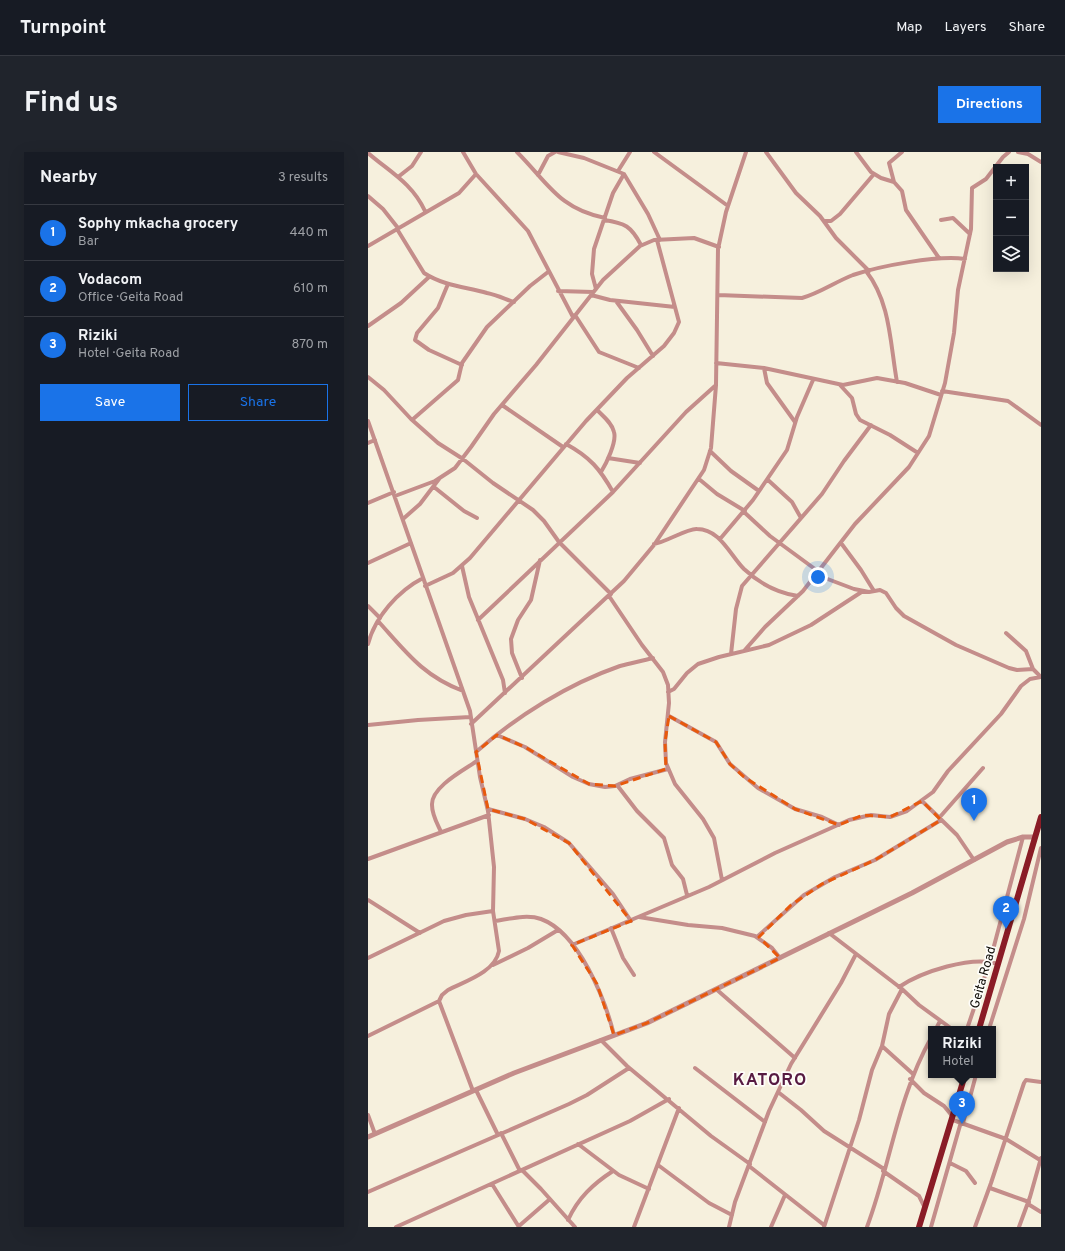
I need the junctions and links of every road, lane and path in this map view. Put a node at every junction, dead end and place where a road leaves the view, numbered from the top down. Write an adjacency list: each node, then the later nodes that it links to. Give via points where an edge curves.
1 (368, 152): 20 (street)
2 (421, 152): 20 (street, via 412,166)
3 (463, 152): 16 (street)
4 (517, 152): 19 (street)
5 (554, 152): 15 (street, via 584,158); 19 (street, via 548,156)
6 (630, 152): 15 (street)
7 (654, 152): 23 (street)
8 (746, 152): 23 (street)
9 (766, 152): 27 (street, via 786,180)
10 (856, 152): 18 (street)
11 (902, 152): 21 (street, via 889,163)
12 (1010, 152): 29 (street, via 1002,157 986,179 972,188)
13 (1018, 152): 14 (street, via 1028,154)
14 (1041, 162)
15 (618, 171): 17 (street)
16 (476, 174): 24 (street, via 459,192); 37 (street, via 528,231)
17 (624, 174): 25 (street, via 613,193); 30 (street, via 648,214)
18 (874, 174): 21 (street); 27 (street, via 840,214 831,221)
19 (538, 175): 25 (street, via 568,205)
20 (398, 177): 24 (street, via 419,197)
21 (894, 182): 34 (street, via 902,191 910,217)
22 (368, 196): 28 (street, via 383,209)
23 (728, 206): 33 (street)
24 (425, 211): 28 (street)
25 (605, 219): 31 (street, via 627,226); 41 (street, via 594,249)
26 (941, 220): 29 (street, via 952,218)
27 (824, 221): 36 (street, via 836,238)
28 (397, 228): 32 (street); 38 (street)
29 (970, 234): 35 (street)
30 (658, 240): 31 (street); 33 (street, via 694,238); 45 (street)
31 (641, 245): 41 (street, via 612,269)
32 (368, 246)
33 (719, 247): 42 (street)
34 (939, 258): 35 (street); 36 (street)
35 (965, 259): 58 (street)
36 (868, 271): 42 (street, via 843,279 802,298); 55 (street, via 888,318)
37 (548, 272): 40 (street); 44 (street)
38 (429, 277): 39 (street); 47 (street, via 401,303)
39 (448, 284): 44 (street); 50 (street, via 438,308 417,333 415,340 428,350)
40 (558, 291): 41 (street); 46 (street)
41 (593, 292): 43 (street); 46 (street)
42 (718, 295): 49 (street)
43 (616, 301): 45 (street); 48 (street)
44 (514, 302): 50 (street, via 487,327 470,349)
45 (675, 307): 48 (street, via 679,322 677,328)
46 (574, 316): 51 (street, via 599,352); 59 (street)
47 (368, 326)
48 (653, 356): 51 (street)
49 (716, 363): 52 (street); 56 (street)
50 (462, 365): 61 (street, via 458,380)
51 (639, 368): 60 (street)
52 (764, 368): 54 (street); 63 (street, via 767,383)
53 (368, 377): 61 (street)
54 (813, 380): 57 (street); 63 (street)
55 (897, 382): 57 (street, via 877,378); 58 (street)
56 (716, 385): 69 (street); 73 (street, via 682,417)
57 (840, 385): 64 (street, via 854,401 858,418)
58 (942, 393): 65 (street, via 1008,401); 70 (street, via 929,436)
59 (502, 405): 68 (street); 72 (street)
60 (597, 410): 68 (street); 71 (street, via 614,432 614,441)
61 (412, 420): 72 (street, via 438,443)
62 (368, 421): 66 (street)
63 (795, 422): 77 (street, via 787,450)
64 (871, 425): 70 (street); 86 (street, via 822,494)
65 (1041, 425)
66 (375, 440): 67 (street); 81 (street)
67 (368, 443)
68 (564, 446): 74 (street, via 588,458); 82 (street)
69 (710, 450): 76 (street); 79 (street, via 731,471)
70 (918, 453): 92 (street)
71 (608, 458): 73 (street); 74 (street)
72 (463, 459): 75 (street); 82 (street)
73 (640, 463): 80 (street)
74 (601, 472): 80 (street)
75 (439, 479): 78 (street); 81 (street)
76 (699, 479): 84 (street); 93 (street)
77 (768, 480): 79 (street); 86 (street, via 792,502)
78 (434, 487): 85 (street); 87 (street)
79 (759, 491): 84 (street)
80 (613, 492): 89 (street)
81 (395, 494): 83 (street); 87 (street)
82 (520, 501): 89 (street, via 544,521); 96 (street)
83 (368, 503)
84 (744, 511): 88 (street); 91 (street)
85 (477, 518)
86 (801, 518): 91 (street)
87 (403, 519): 90 (street)
88 (720, 539): 93 (street, via 712,533 695,529); 98 (street, via 735,560)
89 (559, 542): 94 (street); 103 (street)
90 (411, 543): 95 (street); 99 (street)
91 (779, 543): 97 (street); 98 (street)
92 (841, 543): 97 (street); 102 (street, via 862,570)
93 (654, 544): 103 (street)
94 (540, 560): 107 (street); 115 (street, via 531,600 518,620 511,639 512,653)
95 (368, 563)
96 (462, 566): 100 (street); 107 (street, via 469,597)
97 (818, 574): 101 (street, via 833,582); 104 (street)
98 (752, 575): 104 (street, via 778,591); 111 (street, via 739,591)
99 (423, 578): 100 (street); 106 (street, via 406,589)
100 (425, 586): 116 (street)
101 (864, 591): 102 (street); 110 (street, via 798,632 770,645)
102 (874, 591): 113 (street, via 883,591 904,616 956,645 1010,668)
103 (610, 595): 112 (street, via 642,646); 115 (street)
104 (798, 596): 110 (street)
105 (368, 607): 106 (street)
106 (379, 620): 109 (street); 116 (street, via 428,673 444,684)
107 (478, 620): 118 (street, via 503,680)
108 (1006, 633): 113 (street, via 1026,651)
109 (368, 644)
110 (744, 650): 111 (street)
111 (731, 654): 117 (street, via 698,664)
112 (653, 658): 117 (street, via 663,672); 123 (street, via 622,666 581,683 538,707)
113 (1033, 669): 114 (street)
114 (1041, 677): 129 (street, via 1030,679 1021,686 991,725 948,771 933,792)
115 (522, 678): 118 (street)
116 (463, 691): 120 (street)
117 (668, 692): 119 (street)
118 (505, 693): 121 (street)
119 (669, 716): 127 (street, via 665,742); 134 (street, via 716,742 730,764 758,788 794,809)
120 (470, 717): 121 (street); 122 (street)
121 (471, 724): 124 (street)
122 (368, 725)
123 (497, 735): 124 (street); 128 (street, via 526,747 573,777 589,784 605,787)
124 (476, 752): 125 (street)
125 (477, 761): 130 (street); 135 (street, via 455,775 439,789 433,799 433,812)
126 (983, 768): 133 (street)
127 (668, 769): 128 (street); 141 (street, via 675,784 703,819 714,838)
128 (617, 785): 142 (street, via 637,811 664,838 672,865 683,879)
129 (922, 801): 133 (street); 134 (street, via 907,811 890,817 863,816)
130 (488, 809): 131 (street); 147 (street, via 525,819 569,842 613,894)
131 (489, 815): 135 (street); 144 (street, via 494,867)
132 (1041, 817): 137 (highway, Geita Road)
133 (940, 819): 140 (street, via 957,835); 152 (street, via 875,860 835,877 804,895)
134 (839, 825): 141 (street)
135 (441, 832): 139 (street)
136 (1023, 837): 137 (street); 140 (street, via 1007,842); 157 (street)
137 (1035, 837): 158 (highway, Geita Road)
138 (1041, 848): 169 (street, via 1024,919)
139 (368, 859)
140 (974, 860): 151 (street)
141 (722, 880): 142 (street)
142 (687, 895): 145 (street)
143 (368, 900): 150 (street)
144 (493, 911): 146 (street); 150 (street, via 444,920)
145 (638, 917): 147 (street); 152 (street, via 722,928)
146 (495, 921): 149 (street, via 540,919); 159 (street, via 499,951 498,959)
147 (631, 921): 148 (street)
148 (611, 928): 153 (street); 160 (street, via 623,958)
149 (558, 930): 153 (street); 159 (street)
150 (420, 933): 155 (street)
151 (829, 933): 154 (street); 156 (street)
152 (758, 936): 156 (street)
153 (572, 945): 171 (street, via 597,984)
154 (856, 954): 161 (street); 175 (street)
155 (368, 958)
156 (780, 958): 162 (street)
157 (990, 961): 158 (street); 161 (street, via 976,961 919,975); 167 (street)
158 (998, 964): 168 (highway, Geita Road)
159 (493, 965): 163 (street, via 448,990)
160 (634, 974)
161 (901, 988): 164 (street); 174 (street, via 889,1014)
162 (716, 989): 171 (street, via 647,1023); 175 (street)
163 (439, 1000): 170 (street); 183 (street)
164 (940, 1021): 165 (street); 166 (street)
165 (938, 1026)
166 (948, 1026)
167 (968, 1026)
168 (980, 1026)
169 (990, 1026)
170 (368, 1036)
171 (614, 1036): 172 (street)
172 (601, 1040): 176 (street); 183 (street)
173 (928, 1044): 178 (street)
174 (882, 1046): 178 (street); 196 (street, via 872,1070)
175 (795, 1058): 184 (street)
176 (629, 1068): 185 (street); 192 (street, via 588,1095)
177 (695, 1068): 189 (street)
178 (913, 1074): 181 (street)
179 (964, 1078): 188 (highway)
180 (975, 1078): 190 (street)
181 (910, 1079): 188 (street, via 924,1093 944,1106); 202 (street)
182 (1041, 1082): 194 (street, via 1030,1079 1024,1083)
183 (475, 1090): 191 (street); 192 (street)
184 (778, 1092): 189 (street); 196 (street, via 824,1131)
185 (669, 1099): 186 (street); 195 (street, via 630,1121)
186 (679, 1108): 199 (street); 200 (street)
187 (368, 1115): 191 (street)
188 (953, 1119): 190 (street); 214 (highway)
189 (765, 1122): 200 (street)
190 (962, 1123): 194 (street); 198 (street)
191 (375, 1134): 193 (street)
192 (500, 1134): 203 (street); 210 (street)
193 (368, 1137)
194 (1006, 1139): 197 (street); 208 (street)
195 (578, 1144): 203 (street); 204 (street)
196 (850, 1146): 202 (street); 218 (street)
197 (1041, 1159): 201 (street)
198 (950, 1163): 206 (street, via 966,1171); 227 (street)
199 (658, 1165): 209 (street); 216 (street, via 709,1203)
200 (750, 1165): 211 (street); 216 (street)
201 (1038, 1168): 205 (street); 213 (street)
202 (884, 1170): 214 (street, via 919,1196); 225 (street)
203 (521, 1171): 207 (street); 212 (street)
204 (613, 1171): 209 (street); 217 (street, via 587,1191 578,1201)
205 (1041, 1175)
206 (975, 1183)
207 (492, 1184): 219 (street); 220 (street)
208 (990, 1188): 213 (street); 228 (street)
209 (649, 1189): 222 (street)
210 (368, 1192)
211 (785, 1195): 218 (street); 224 (street)
212 (550, 1199): 217 (street); 220 (street)
213 (1028, 1203): 215 (street); 229 (street)
214 (925, 1208): 226 (highway)
215 (1041, 1212)
216 (732, 1215): 223 (street)
217 (568, 1220): 221 (street)
218 (824, 1226)
219 (396, 1227)
220 (519, 1227)
221 (575, 1227)
222 (636, 1227)
223 (728, 1227)
224 (771, 1227)
225 (866, 1227)
226 (919, 1227)
227 (931, 1227)
228 (975, 1227)
229 (1019, 1227)

